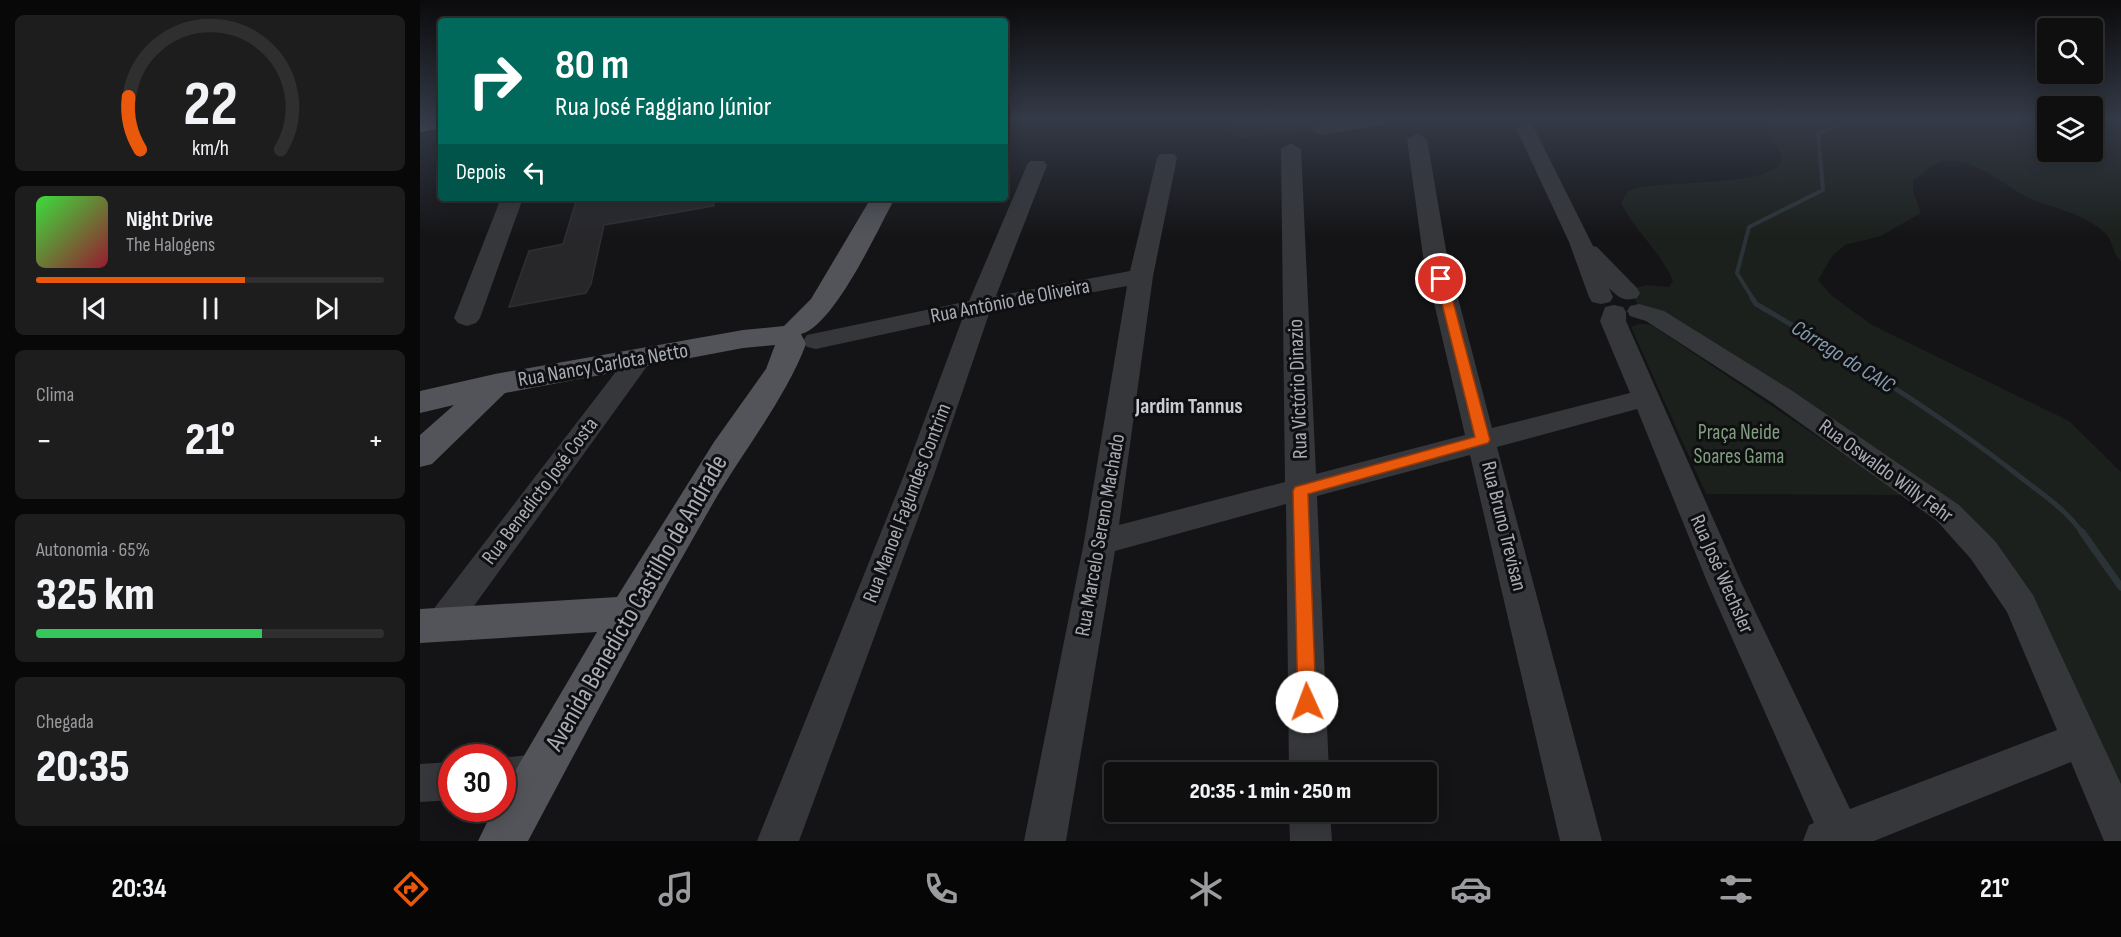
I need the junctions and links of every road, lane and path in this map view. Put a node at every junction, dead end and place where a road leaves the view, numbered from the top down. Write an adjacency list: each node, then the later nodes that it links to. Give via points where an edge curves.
1 (1167, 158): 8 (street, Rua Marcelo Sereno Machado)
2 (1291, 158): 21 (street, Rua Victório Dinazio)
3 (1420, 158): 19 (street, Rua Bruno Trevisan, via 1435,256)
4 (1540, 158): 9 (street, Rua José Wechsler, via 1580,242)
5 (1037, 165): 10 (street, Rua Manoel Fagundes Contrim)
6 (511, 201): 11 (street)
7 (881, 201): 12 (main road, Avenida Benedicto Castilho de Andrade)
8 (1141, 276): 10 (street, Rua Antônio de Oliveira); 22 (street, Rua Marcelo Sereno Machado)
9 (1620, 303): 15 (street, Rua José Wechsler, via 1613,321); 25 (street, Rua Oswaldo Willy Fehr, via 1654,316 1781,396 1923,494 1960,525 2002,575 2021,605)
10 (979, 306): 12 (street, Rua Antônio de Oliveira, via 878,328); 34 (street, Rua Manoel Fagundes Contrim, via 919,475)
11 (467, 318)
12 (805, 335): 13 (main road, Rua Nancy Carlota Netto, via 743,339); 23 (main road, Avenida Benedicto Castilho de Andrade, via 726,451)
13 (640, 358): 14 (main road, Rua Nancy Carlota Netto); 24 (street, Rua Benedicto José Costa)
14 (495, 384): 16 (main road, Rua Nancy Carlota Netto); 18 (main road)
15 (1646, 398): 19 (street); 32 (street, Rua José Wechsler)
16 (420, 402)
17 (420, 407): 18 (main road, via 446,411)
18 (449, 425): 20 (main road)
19 (1483, 440): 21 (street); 37 (street, Rua Bruno Trevisan)
20 (420, 455)
21 (1300, 491): 22 (street); 26 (street, Rua Victório Dinazio)
22 (1100, 542): 35 (street, Rua Marcelo Sereno Machado)
23 (629, 613): 24 (main road); 27 (main road, Avenida Benedicto Castilho de Andrade)
24 (430, 625)
25 (2082, 739): 31 (street, Rua Oswaldo Willy Fehr); 32 (street)
26 (1309, 762)
27 (520, 775): 33 (main road, Avenida Benedicto Castilho de Andrade)
28 (438, 782): 29 (street)
29 (420, 783)
30 (1310, 822): 36 (street)
31 (2121, 831)
32 (1831, 837)
33 (502, 841)
34 (778, 841)
35 (1045, 841)
36 (1311, 841)
37 (1581, 841)

